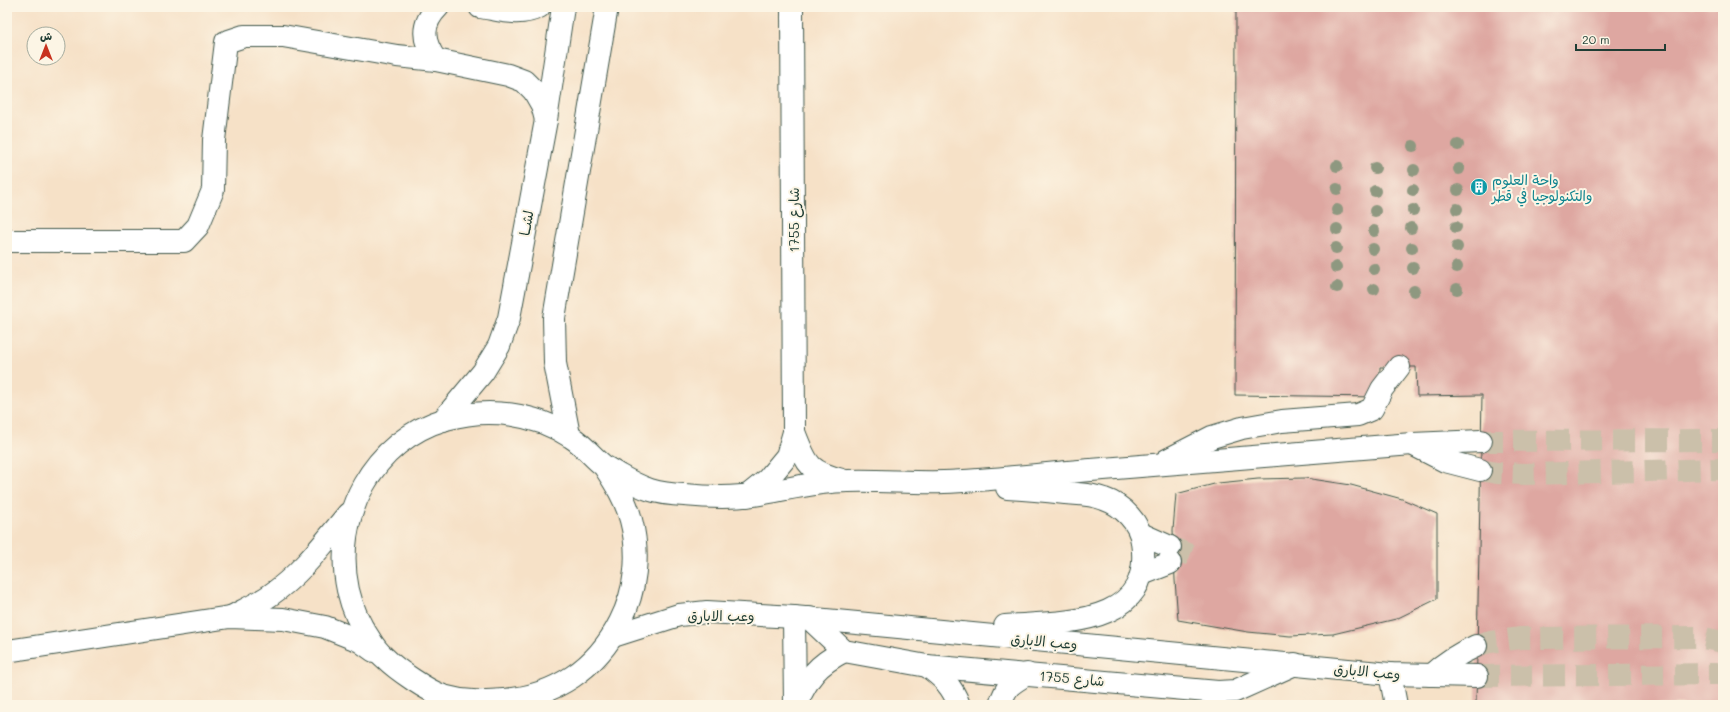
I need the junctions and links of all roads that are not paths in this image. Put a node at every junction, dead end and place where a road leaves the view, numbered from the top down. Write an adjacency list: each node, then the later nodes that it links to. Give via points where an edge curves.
1 (438, 7): 7 (street, via 429,17 425,28 425,40)
2 (480, 7): 3 (street, via 523,12)
3 (539, 7)
4 (563, 7): 8 (street, لشــا)
5 (607, 7): 13 (street, via 554,318 555,363)
6 (792, 7): 12 (street, شارع 1755)
7 (436, 60): 8 (street, via 508,75 524,81 542,105); 9 (street, via 397,56 282,36 244,36 226,42 214,140 213,190 198,226 184,241)
8 (546, 120): 11 (street, لشــا, via 509,318 499,346 483,372)
9 (7, 241)
10 (1399, 367): 16 (street, via 1382,389 1372,409 1358,415 1282,421 1242,428 1212,437)
11 (443, 420): 13 (street, via 475,413 507,413 539,421); 22 (street, via 413,434 387,454 367,479)
12 (794, 432): 19 (street, شارع 1755, via 811,467 822,475); 21 (street, شارع 1755, via 787,456 768,479)
13 (569, 435): 17 (street)
14 (1480, 441): 15 (street)
15 (1412, 444): 16 (street); 18 (street, via 1445,461)
16 (1156, 465): 20 (street)
17 (604, 466): 21 (street, via 639,486 660,494); 28 (street, via 620,492 631,520 636,549 635,579 627,609)
18 (1480, 470)
19 (843, 480): 20 (street); 21 (street)
20 (942, 482): 23 (street, via 1097,497 1117,505)
21 (747, 496)
22 (352, 508): 25 (street, via 313,556 285,584 269,596); 32 (street, via 344,540 344,573 352,605 365,634)
23 (1141, 534): 24 (street); 24 (street, via 1170,555)
24 (1142, 574): 27 (street, via 1126,601 1109,612 1090,618)
25 (230, 617): 30 (street); 32 (street, via 283,619 325,627 360,641)
26 (801, 618): 27 (street, وعب الابارق); 28 (street, وعب الابارق, via 700,613 679,615); 31 (street); 41 (street)
27 (946, 631): 33 (street, وعب الابارق)
28 (613, 636): 40 (street, via 593,661 567,681)
29 (1476, 646): 37 (street, via 1444,663)
30 (7, 651)
31 (844, 651): 34 (street, شارع 1755); 41 (street, via 816,669)
32 (386, 660): 39 (street)
33 (1296, 664): 35 (street, شارع 1755, via 1235,691 1218,692); 36 (street, وعب الابارق)
34 (927, 666): 35 (street, شارع 1755); 42 (street, via 940,675 954,691)
35 (1027, 674): 43 (street, via 1009,684)
36 (1390, 674): 37 (street, وعب الابارق); 44 (street)
37 (1431, 675): 38 (street, وعب الابارق)
38 (1477, 676)
39 (430, 697): 40 (street, via 441,695 473,702)
40 (519, 702)
41 (795, 705)
42 (959, 705)
43 (1000, 705)
44 (1396, 705)

